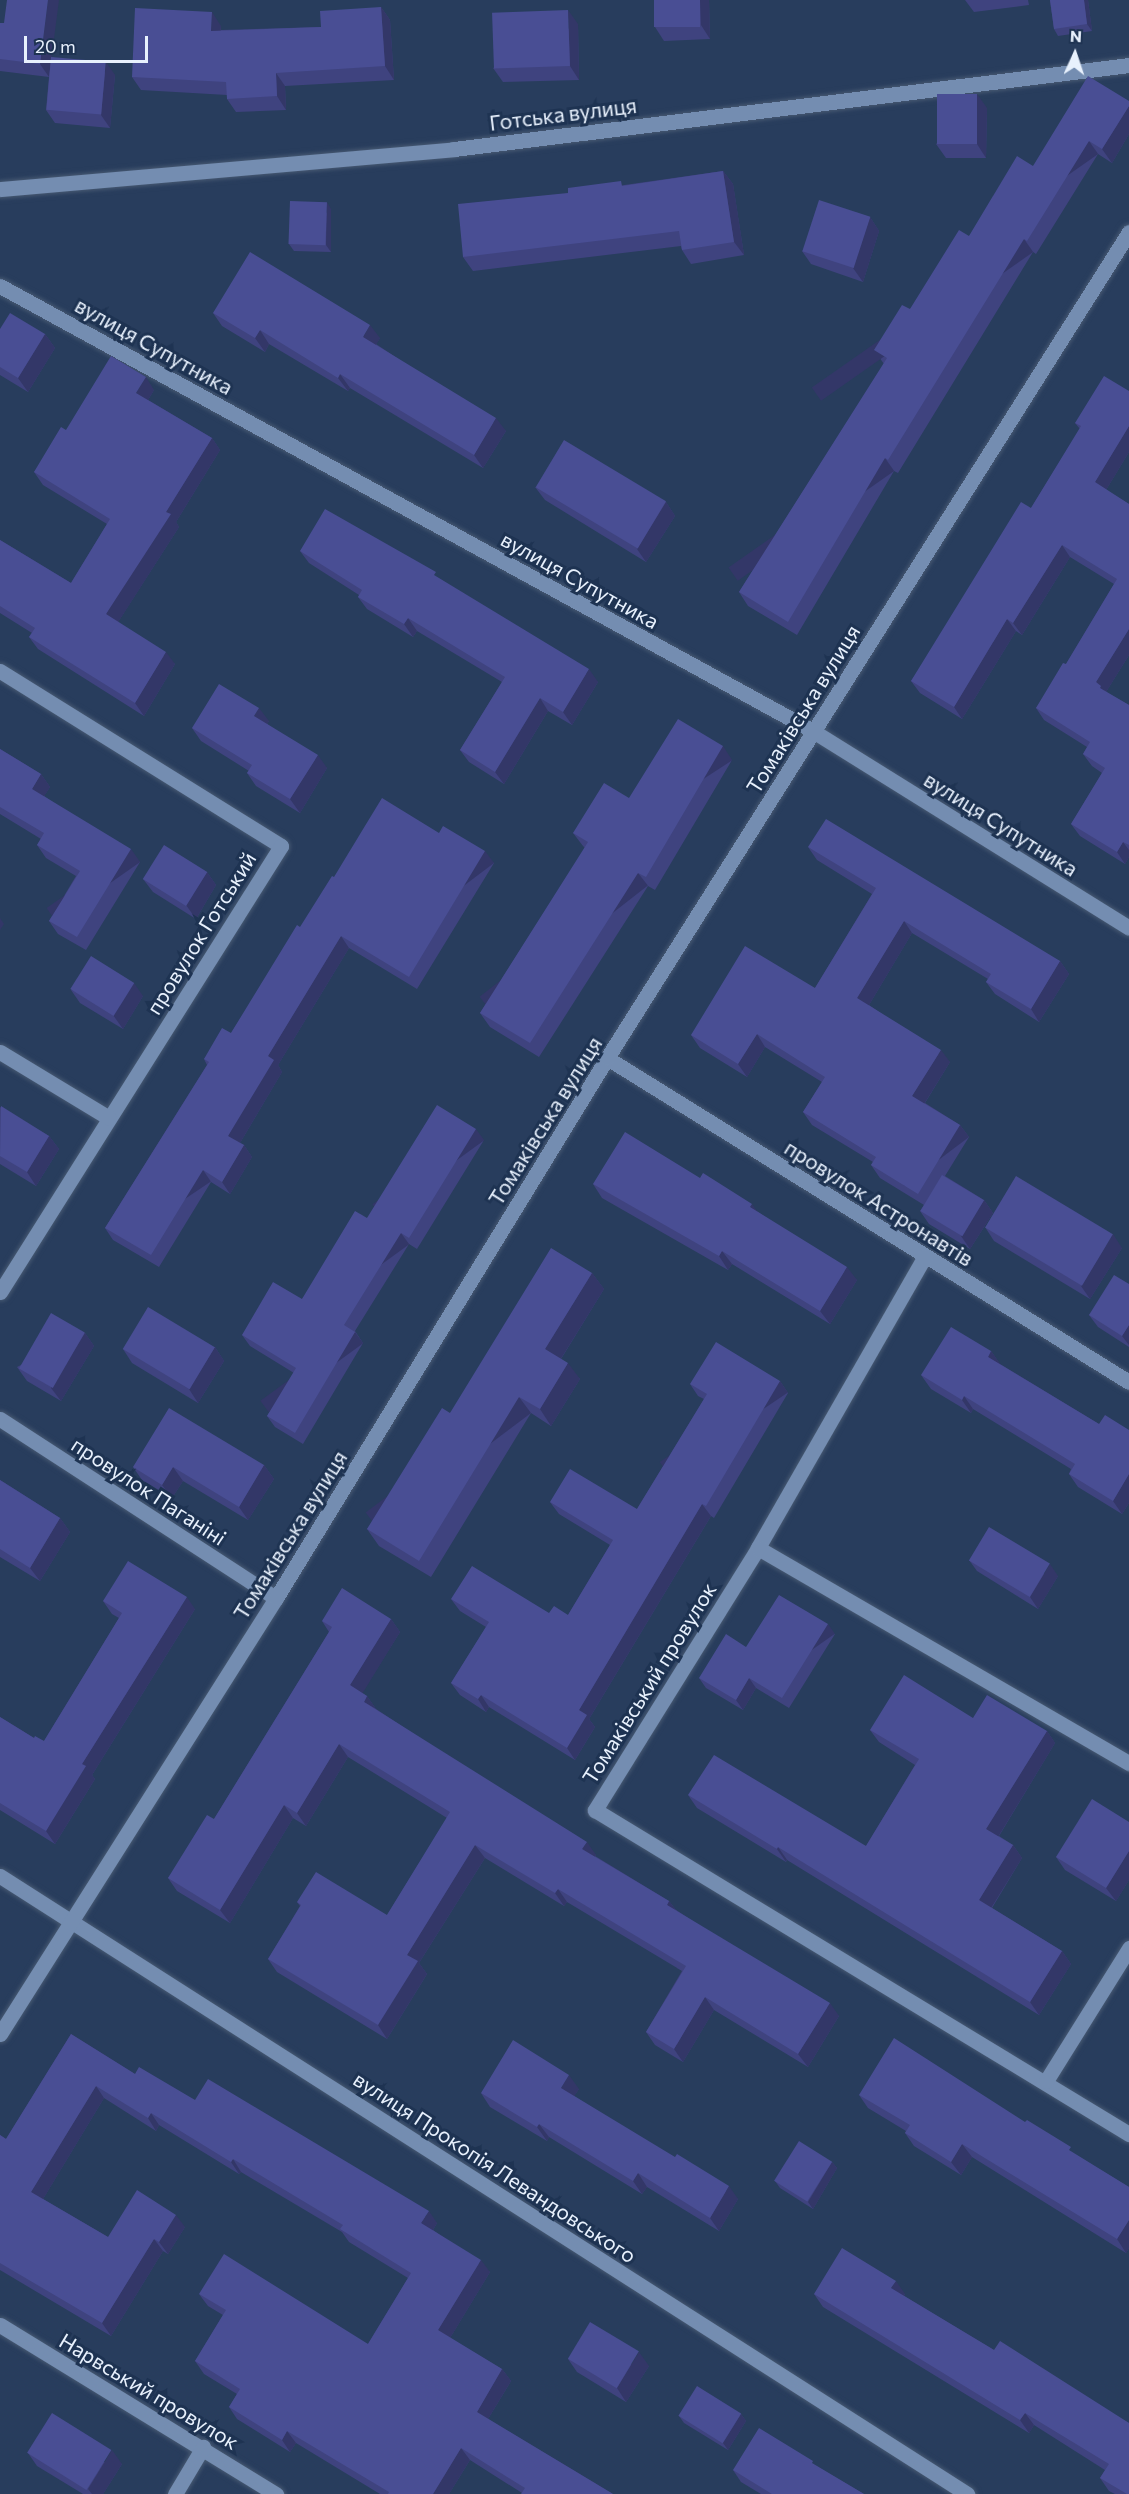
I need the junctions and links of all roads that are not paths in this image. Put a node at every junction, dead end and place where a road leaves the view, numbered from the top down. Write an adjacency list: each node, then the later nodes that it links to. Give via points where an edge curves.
1 (1129, 65): 2 (street, Готська вулиця, via 454,149)
2 (0, 189)
3 (1129, 232): 6 (street, Томаківська вулиця)
4 (0, 286): 6 (street, вулиця Супутника)
5 (0, 671): 10 (street, провулок Готський, via 281,846)
6 (813, 731): 7 (street, вулиця Супутника); 9 (street, Томаківська вулиця)
7 (1129, 928)
8 (0, 1052): 10 (street)
9 (608, 1058): 11 (street, провулок Астронавтів); 16 (street, Томаківська вулиця)
10 (109, 1118): 12 (street, провулок Готський)
11 (925, 1256): 13 (street, провулок Астронавтів); 15 (street, Томаківський провулок)
12 (0, 1292)
13 (1129, 1382)
14 (0, 1419): 16 (street, провулок Паганіні)
15 (758, 1548): 17 (street); 22 (street, Томаківський провулок, via 595,1810)
16 (276, 1598): 19 (street, Томаківська вулиця)
17 (1129, 1763)
18 (0, 1876): 19 (street, вулиця Прокопія Левандовського)
19 (72, 1922): 21 (street, Томаківська вулиця); 28 (street, вулиця Прокопія Левандовського)
20 (1129, 1948): 22 (street)
21 (0, 2034)
22 (1046, 2081): 23 (street, Томаківський провулок)
23 (1129, 2134)
24 (0, 2325): 25 (street, Нарвський провулок)
25 (204, 2447): 26 (street); 27 (street, Нарвський провулок)
26 (175, 2494)
27 (276, 2494)
28 (967, 2494)

